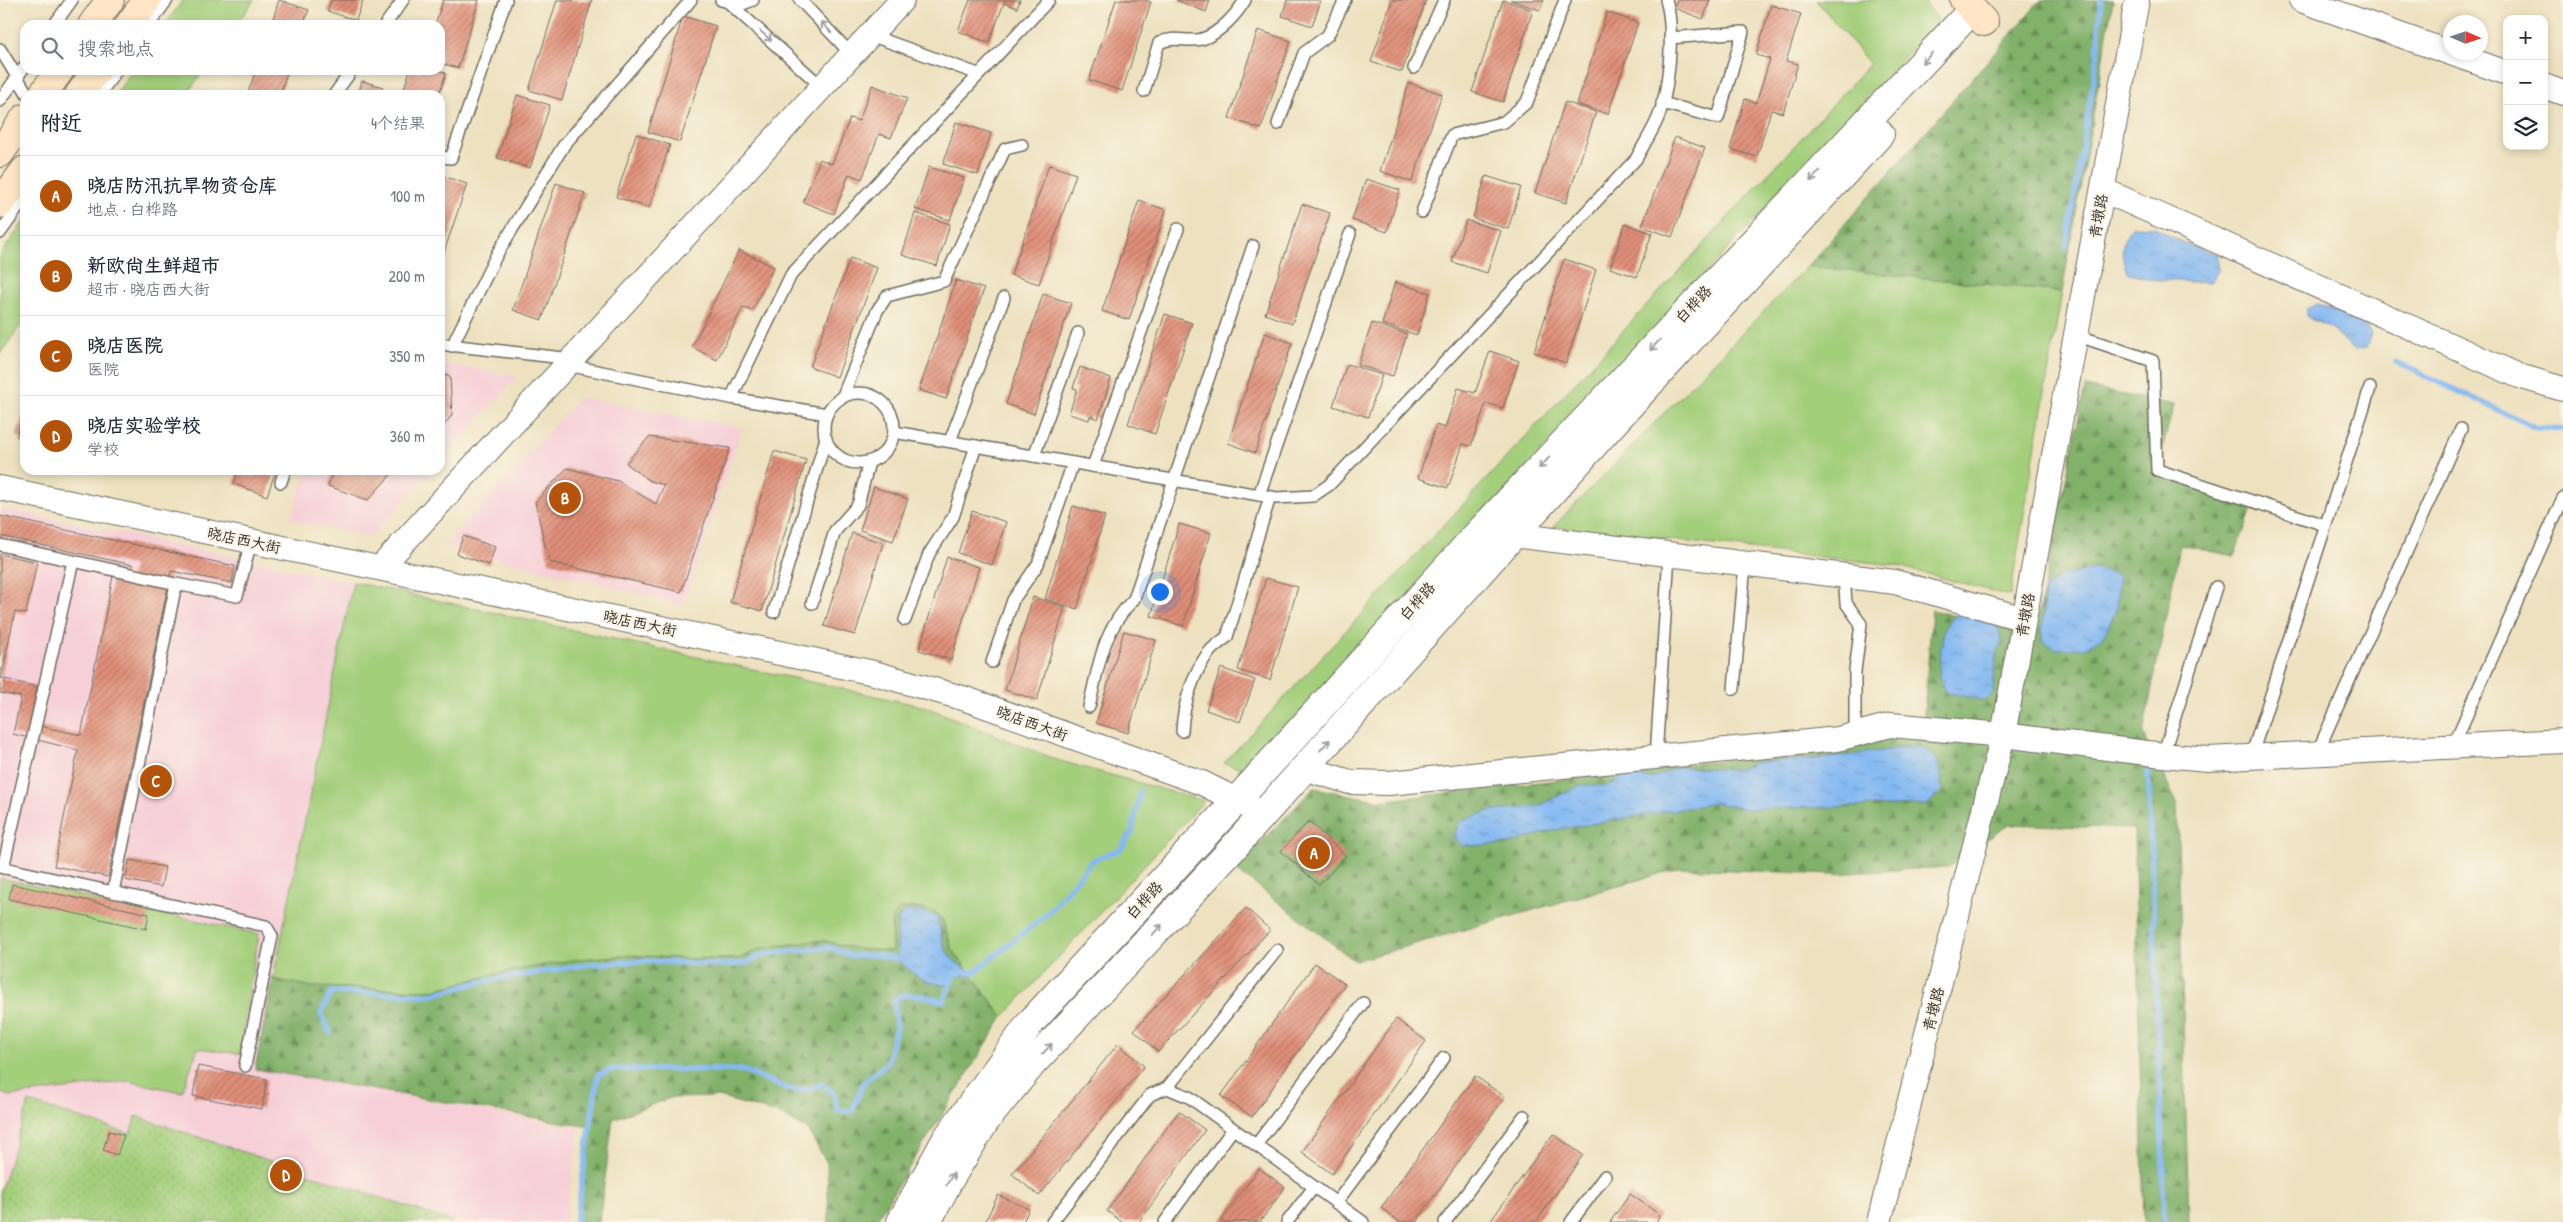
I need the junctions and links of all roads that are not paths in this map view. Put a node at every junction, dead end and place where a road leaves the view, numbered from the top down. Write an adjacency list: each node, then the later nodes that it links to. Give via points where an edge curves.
1 (72, 0): 21 (lane)
2 (110, 0): 22 (main road)
3 (147, 0): 23 (main road)
4 (167, 0): 24 (lane)
5 (403, 0): 25 (lane)
6 (506, 0): 54 (lane, via 451,158)
7 (691, 0): 67 (lane, via 564,145)
8 (753, 0): 19 (lane, via 740,4)
9 (800, 0): 29 (lane, one-way to 9)
10 (902, 0): 26 (street)
11 (1049, 0): 33 (lane)
12 (1245, 0): 46 (lane, via 1230,20 1202,39 1168,38 1159,43)
13 (1345, 0): 50 (lane, via 1328,35 1304,53)
14 (1444, 0): 30 (lane)
15 (1565, 0): 59 (lane, via 1527,102 1504,122 1452,135)
16 (1666, 0): 27 (lane)
17 (2137, 0): 56 (street, 青墩路)
18 (2301, 0): 31 (street)
19 (725, 2): 39 (lane, one-way to 39)
20 (1976, 8): 90 (street, 白桦路); 117 (street, 白桦路, one-way to 117, via 1486,526)
21 (58, 20)
22 (96, 20)
23 (133, 20)
24 (153, 20)
25 (389, 20)
26 (870, 35): 29 (street); 33 (lane)
27 (1670, 38): 49 (lane, via 1669,76); 49 (lane, via 1743,32 1718,118)
28 (0, 49): 38 (lane)
29 (852, 55): 39 (street)
30 (1414, 68)
31 (2503, 72)
32 (20, 73): 38 (lane)
33 (978, 74): 71 (lane, via 791,275)
34 (56, 75): 42 (main road)
35 (93, 75): 43 (main road)
36 (113, 75): 44 (lane)
37 (348, 75): 45 (lane)
38 (17, 77): 41 (lane); 48 (lane)
39 (822, 87): 68 (street)
40 (2548, 87): 47 (street)
41 (25, 90)
42 (46, 90)
43 (83, 90)
44 (103, 90)
45 (338, 90)
46 (1144, 91)
47 (2563, 93)
48 (0, 101)
49 (1662, 103): 87 (lane, via 1658,118 1636,159 1329,485 1313,496)
50 (1278, 124)
51 (20, 125): 53 (main road)
52 (1022, 145): 72 (lane, via 1005,149 944,281 887,296)
53 (0, 153)
54 (445, 157)
55 (20, 177): 57 (main road)
56 (2103, 190): 66 (street, 青墩路); 70 (street, via 2519,376)
57 (0, 204)
58 (20, 205): 61 (lane)
59 (1422, 212)
60 (1178, 229): 82 (lane)
61 (0, 233)
62 (1350, 234): 87 (lane)
63 (1253, 246): 84 (lane)
64 (1004, 298): 77 (lane)
65 (1078, 333): 79 (lane)
66 (2076, 334): 89 (lane, via 2153,361 2157,470); 102 (street, 青墩路)
67 (446, 345): 68 (lane)
68 (569, 362): 71 (lane); 96 (street)
69 (2370, 388): 89 (lane)
70 (2563, 389)
71 (731, 398): 73 (lane)
72 (842, 398): 73 (lane); 75 (lane, via 852,394 874,396 890,412)
73 (827, 414): 76 (lane)
74 (2461, 429): 112 (lane)
75 (894, 432): 77 (lane); 80 (lane, via 884,454)
76 (826, 438): 80 (lane, via 840,458 851,463); 101 (lane)
77 (950, 441): 78 (lane)
78 (976, 446): 79 (lane); 103 (lane, via 953,517 929,554)
79 (1034, 456): 81 (lane)
80 (869, 462): 100 (lane, via 858,505 835,531)
81 (1073, 463): 82 (lane); 104 (lane, via 1038,564 1013,600)
82 (1094, 466): 84 (lane)
83 (283, 475): 85 (lane)
84 (1174, 480): 87 (lane); 106 (lane, via 1134,599 1119,614 1109,632)
85 (281, 482)
86 (0, 488): 91 (street, 晓店西大街)
87 (1265, 496): 107 (lane, via 1227,637 1211,650 1197,672 1182,718)
88 (2563, 498): 111 (lane)
89 (2325, 525): 114 (lane)
90 (1513, 535): 93 (street); 116 (street, 白桦路, one-way to 90)
91 (251, 541): 96 (street, 晓店西大街); 98 (lane, via 238,596)
92 (0, 545): 94 (lane)
93 (1669, 554): 95 (street); 115 (lane)
94 (73, 561): 98 (lane); 119 (lane)
95 (1745, 564): 97 (street); 105 (lane)
96 (380, 568): 117 (street, 晓店西大街, via 874,673 966,699 1202,783)
97 (1844, 576): 102 (street, via 1895,582); 108 (lane, via 1846,603 1861,624 1855,671)
98 (176, 584): 120 (lane)
99 (2216, 587): 113 (lane)
100 (812, 603)
101 (774, 612)
102 (2024, 619): 109 (street, 青墩路)
103 (905, 620)
104 (992, 662)
105 (1734, 689)
106 (1089, 707)
107 (1182, 731)
108 (1855, 734): 109 (street, via 1891,726); 115 (street, via 1838,739)
109 (2003, 735): 113 (street); 140 (street, 青墩路)
110 (2563, 741): 111 (street)
111 (2453, 746): 112 (street)
112 (2317, 753): 114 (street)
113 (2163, 755): 114 (street, via 2208,759)
114 (2251, 756)
115 (1656, 757): 116 (street, via 1389,783 1350,782)
116 (1304, 768): 118 (street, 白桦路)
117 (1237, 800): 118 (street, 晓店西大街); 132 (street, 白桦路, via 1031,1022 947,1138)
118 (1264, 814): 133 (street, 白桦路, one-way to 118, via 991,1113 1032,1064)
119 (2, 868): 120 (lane)
120 (113, 892): 124 (lane, via 266,926 272,936)
121 (1277, 950): 125 (lane)
122 (1363, 1003): 128 (lane)
123 (1444, 1058): 131 (lane)
124 (245, 1066)
125 (1167, 1088): 127 (lane, via 1189,1098); 134 (lane, via 1150,1095)
126 (1524, 1116): 138 (lane)
127 (1233, 1129): 128 (lane); 135 (lane)
128 (1256, 1145): 130 (lane)
129 (1606, 1176): 139 (lane)
130 (1314, 1187): 131 (lane); 136 (lane)
131 (1336, 1203): 137 (lane)
132 (900, 1222)
133 (927, 1222)
134 (1052, 1222)
135 (1165, 1222)
136 (1287, 1222)
137 (1363, 1222)
138 (1445, 1222)
139 (1571, 1222)
140 (1879, 1222)

